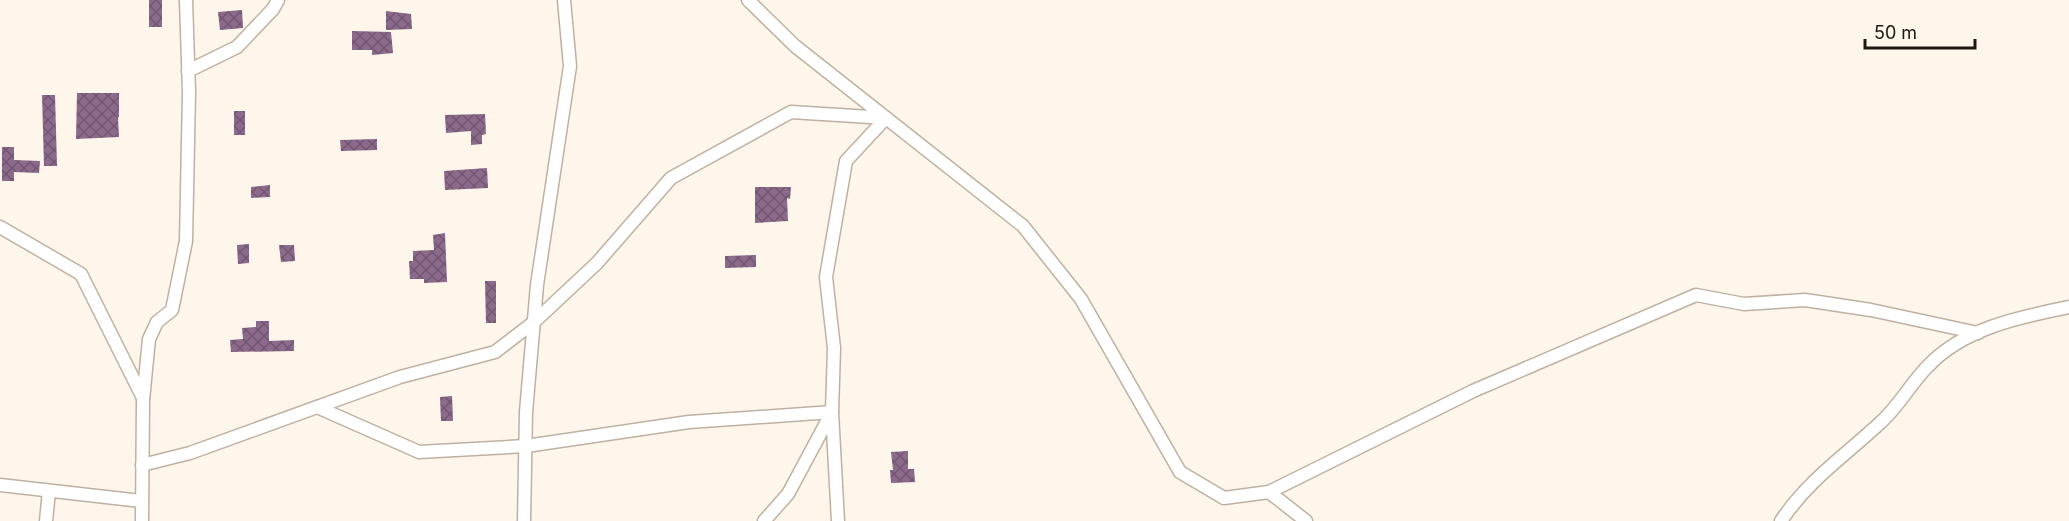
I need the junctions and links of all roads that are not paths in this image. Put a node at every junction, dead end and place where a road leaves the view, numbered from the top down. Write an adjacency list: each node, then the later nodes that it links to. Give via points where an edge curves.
1 (186, 0): 5 (street)
2 (278, 0): 5 (street, via 237,47)
3 (564, 0): 9 (street, via 570,66)
4 (748, 0): 6 (street, via 795,46)
5 (189, 71): 11 (street, via 186,241 172,310 157,322 149,339)
6 (886, 118): 9 (street, via 791,111 671,178 597,263); 13 (street, via 846,161 826,277 834,348); 18 (street, via 1023,226 1081,299 1180,472 1224,498)
7 (0, 227): 11 (street, via 81,274)
8 (2069, 307): 10 (street, via 1995,325)
9 (534, 322): 12 (street, via 495,352 400,377); 14 (street)
10 (1978, 333): 18 (street, via 1805,300 1744,303 1695,295 1473,391); 26 (street, via 1929,364 1883,420 1810,484)
11 (143, 400): 15 (street)
12 (317, 407): 14 (street, via 419,452); 15 (street, via 190,453)
13 (832, 412): 14 (street, via 689,422); 23 (street, via 788,494); 24 (street)
14 (526, 446): 22 (street)
15 (142, 465): 19 (street)
16 (0, 484): 17 (street)
17 (49, 491): 19 (street); 20 (street)
18 (1269, 492): 25 (street)
19 (141, 501): 21 (street)
20 (46, 521)
21 (142, 521)
22 (524, 521)
23 (764, 521)
24 (838, 521)
25 (1306, 521)
26 (1781, 521)

